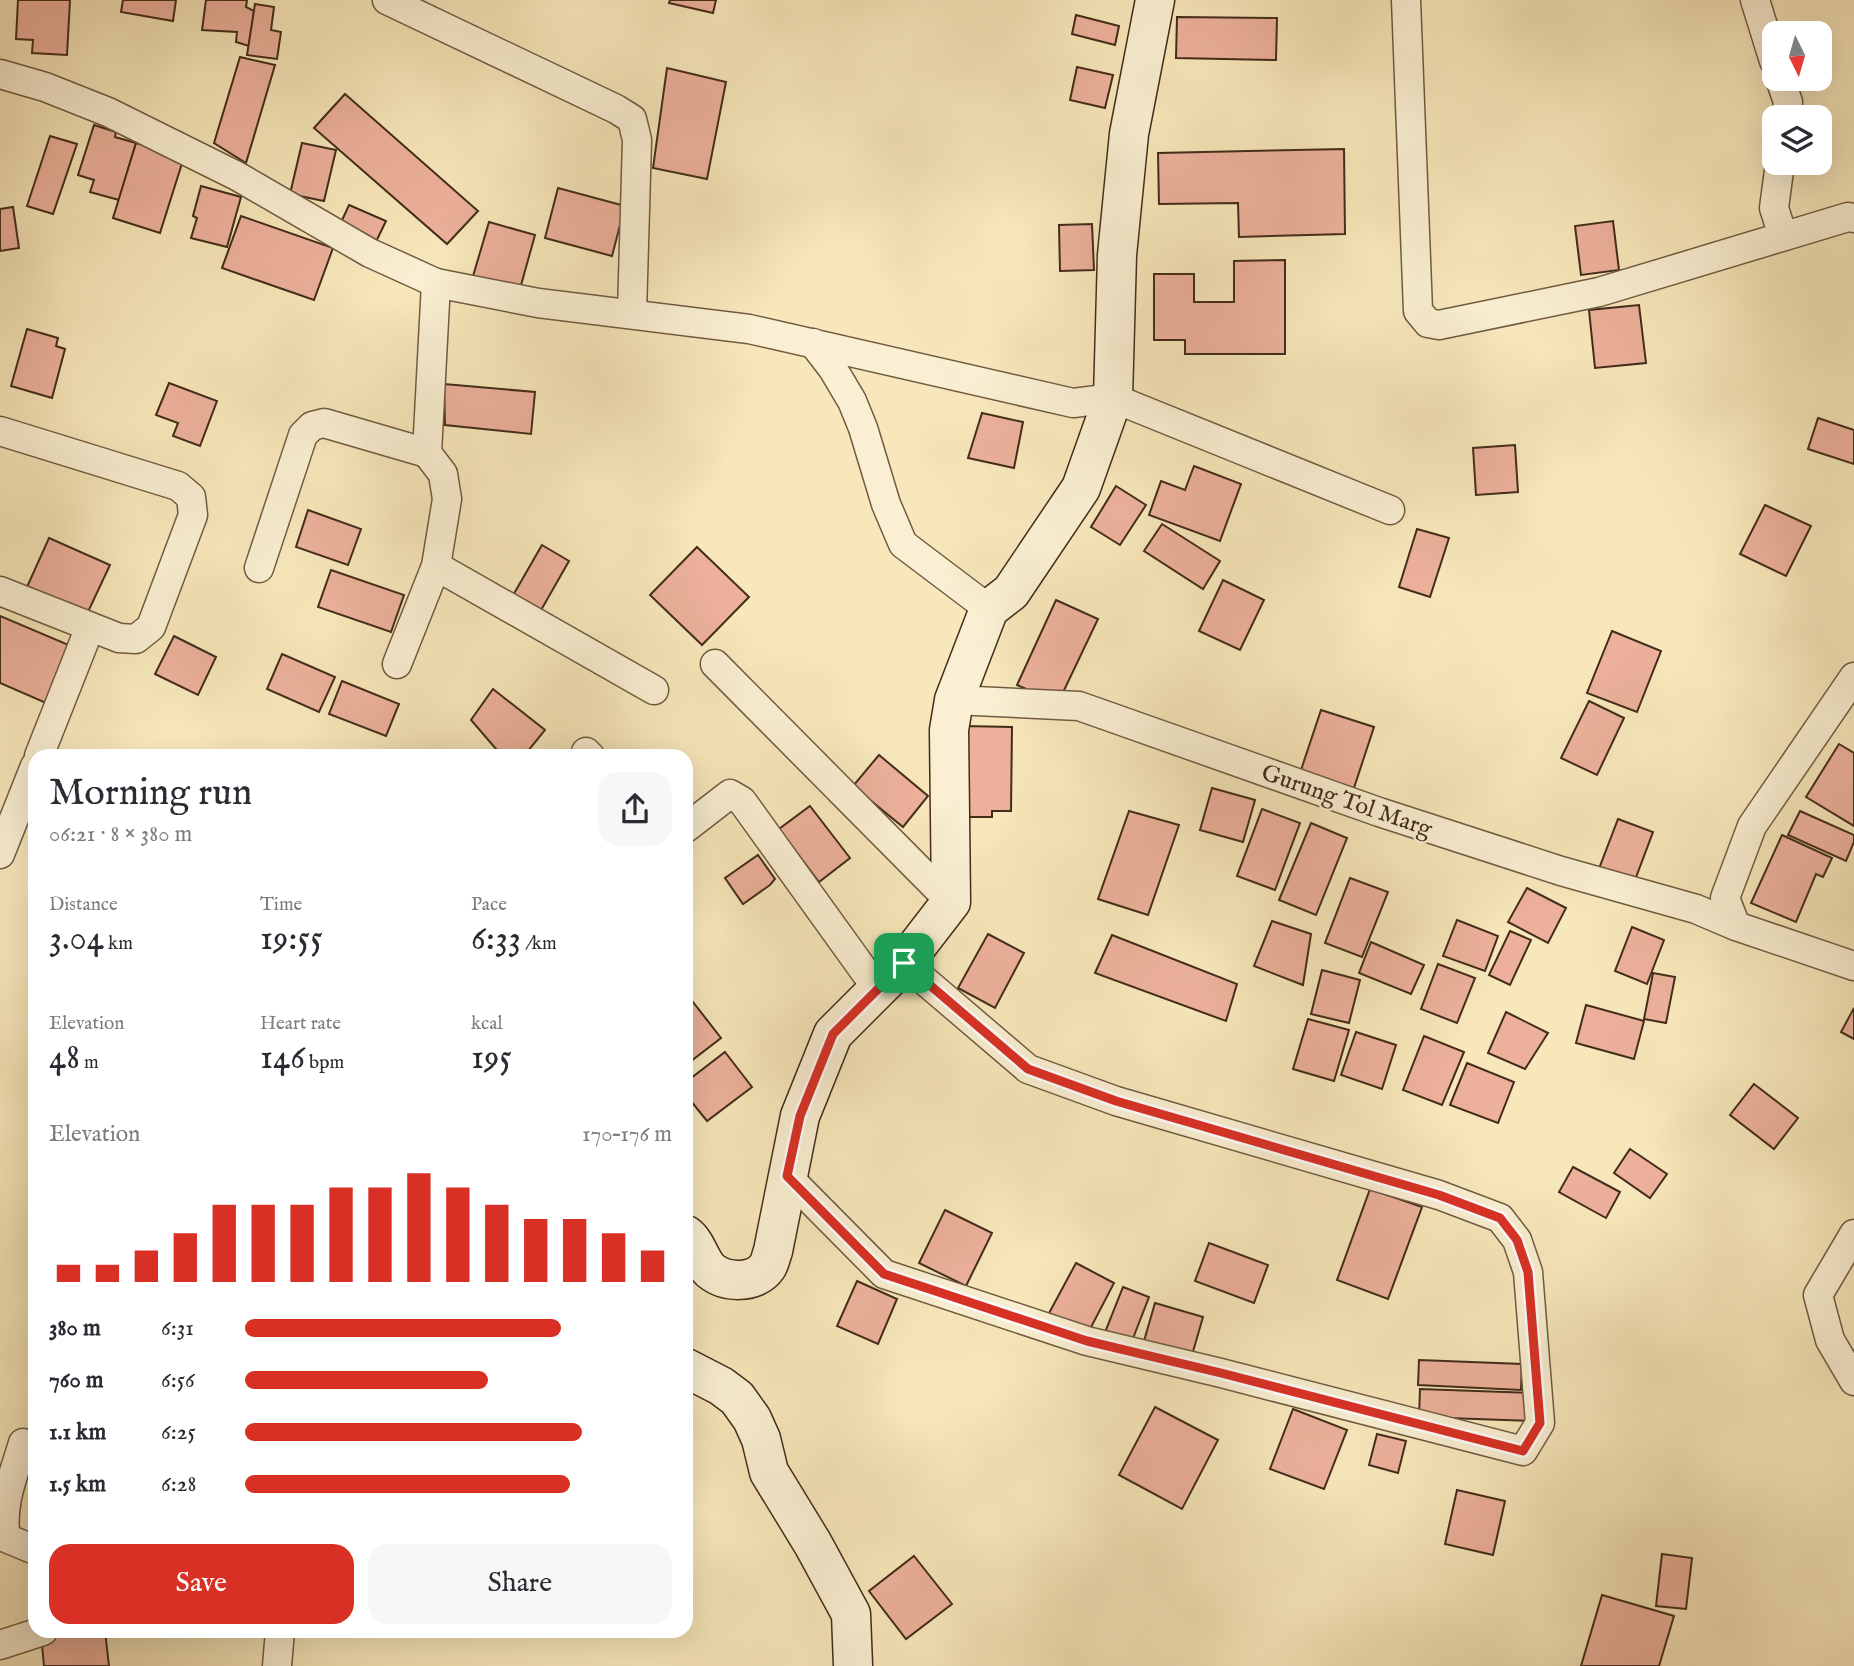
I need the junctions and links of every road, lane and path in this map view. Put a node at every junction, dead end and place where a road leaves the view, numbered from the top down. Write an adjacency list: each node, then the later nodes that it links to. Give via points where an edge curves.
1 (387, 0): 11 (street, via 632,119 637,140)
2 (1155, 0): 13 (main road, via 1129,134 1117,255)
3 (1406, 0): 9 (street, via 1418,311 1429,323 1439,325 1599,292)
4 (1755, 0): 5 (street)
5 (1762, 22)
6 (0, 74): 10 (street, via 108,112 237,176 370,253)
7 (1778, 175): 9 (street, via 1774,208)
8 (1854, 218): 9 (street)
9 (1783, 236)
10 (436, 283): 11 (street, via 538,303); 15 (street)
11 (632, 313): 12 (street)
12 (813, 343): 13 (street, via 1073,403); 20 (street, via 852,401 903,544)
13 (1113, 398): 16 (street); 20 (main road, via 1081,488 1011,592)
14 (0, 431): 21 (street, via 178,486 191,497 193,515 151,627 136,639)
15 (427, 453): 17 (street, via 443,474 447,499); 18 (street, via 324,423 312,426 303,435)
16 (1390, 510)
17 (436, 566): 22 (street); 25 (street)
18 (259, 568)
19 (0, 591): 21 (street)
20 (989, 609): 26 (main road)
21 (90, 627): 27 (street)
22 (397, 664)
23 (715, 664): 31 (street)
24 (1854, 677): 32 (street, via 1752,826 1725,898)
25 (654, 690)
26 (954, 700): 31 (main road, via 949,730); 32 (street, Gurung Tol Marg, via 1079,706 1378,812 1560,872 1696,909)
27 (42, 749)
28 (28, 784): 30 (street)
29 (693, 823): 35 (street, via 730,794 741,801)
30 (0, 854)
31 (951, 902): 33 (main road)
32 (1737, 926): 34 (street, Gurung Tol Marg)
33 (904, 963): 35 (main road); 36 (street, via 1028,1069 1116,1101 1439,1195 1500,1218 1517,1240 1528,1272 1540,1423 1523,1451 1087,1341 884,1274)
34 (1854, 966)
35 (877, 990): 36 (main road, via 833,1034 800,1116)
36 (787, 1176): 38 (main road, via 773,1251 767,1267 756,1276 738,1280 709,1270)
37 (1854, 1236): 40 (street, via 1818,1295 1830,1340)
38 (693, 1242)
39 (693, 1372): 47 (main road, via 737,1398 751,1419 769,1472 851,1614)
40 (1854, 1381)
41 (23, 1443): 42 (street, via 2,1511 6,1538)
42 (28, 1547)
43 (28, 1636): 45 (street)
44 (279, 1638): 46 (street)
45 (0, 1645)
46 (276, 1666)
47 (853, 1666)

